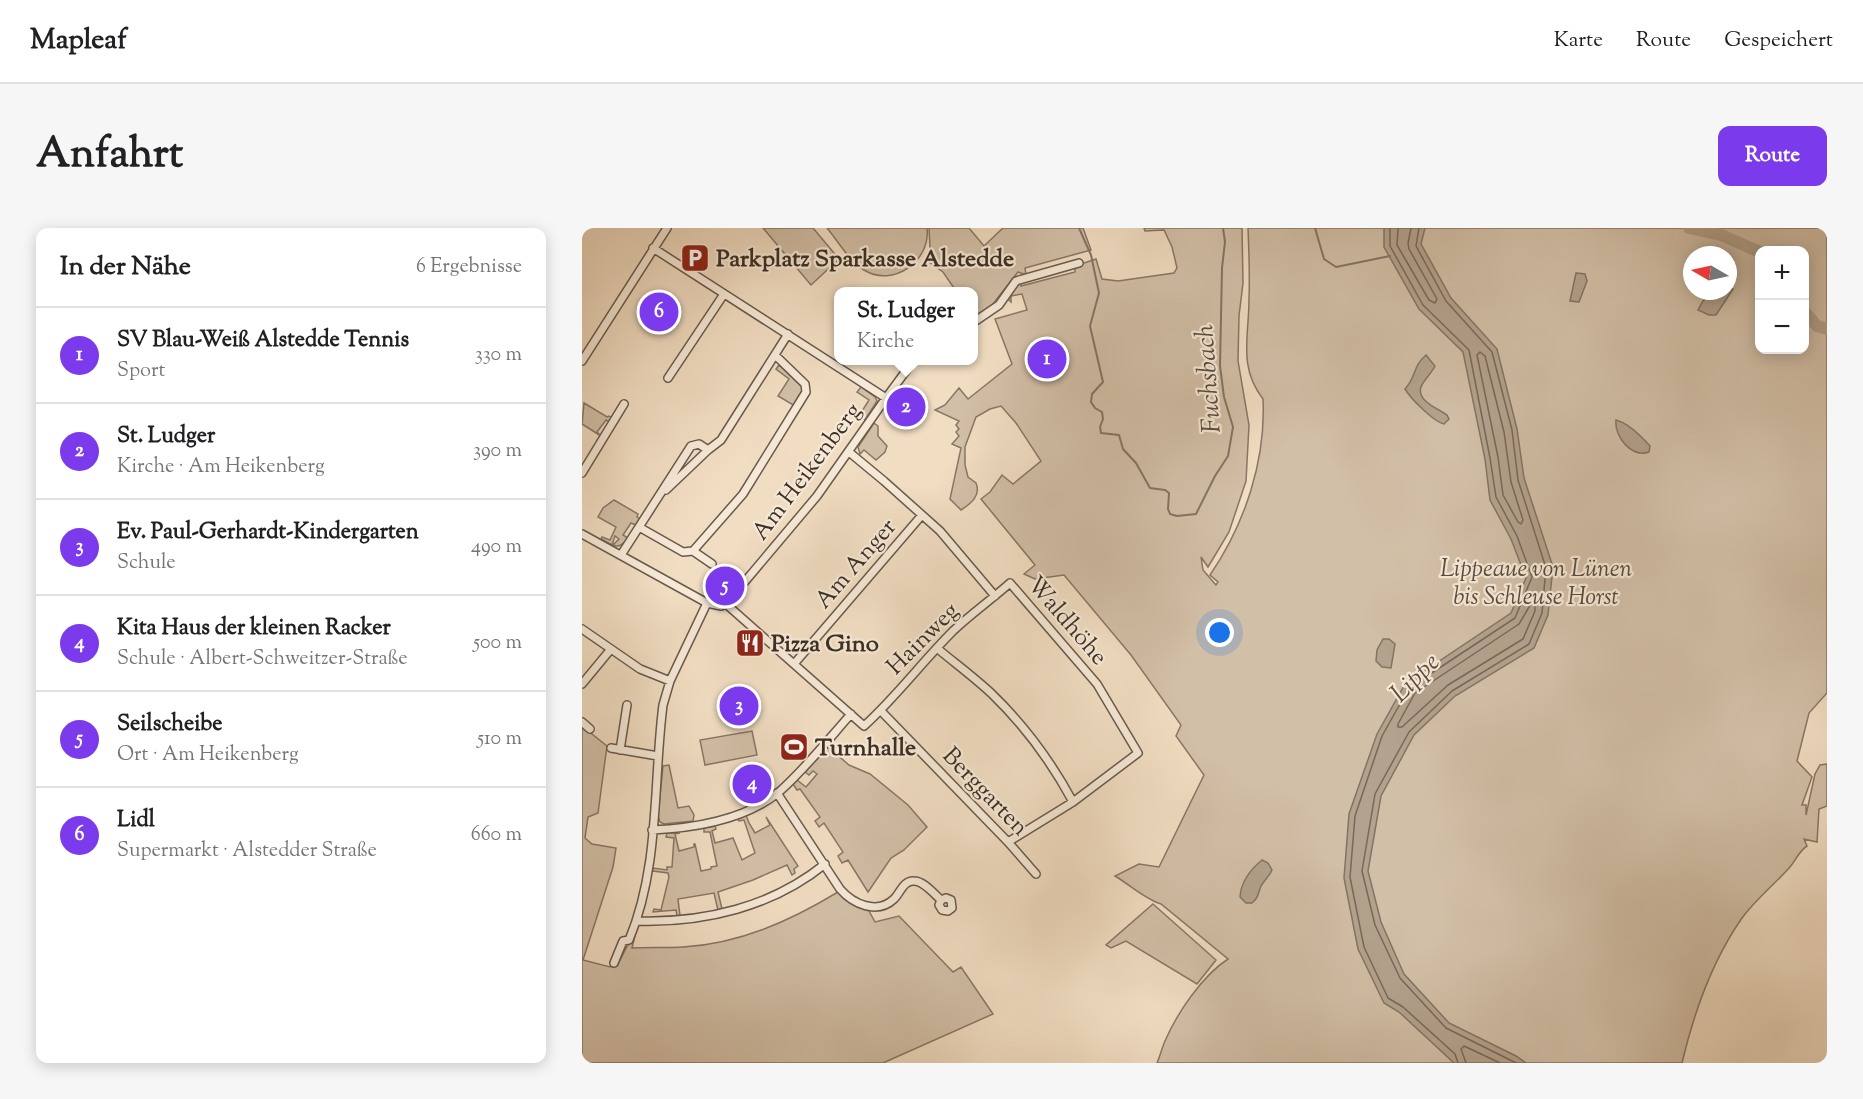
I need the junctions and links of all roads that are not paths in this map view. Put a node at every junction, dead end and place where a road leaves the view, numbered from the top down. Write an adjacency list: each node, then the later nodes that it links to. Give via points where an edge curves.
1 (667, 228): 2 (street)
2 (654, 248): 4 (street); 8 (street)
3 (1079, 263): 5 (street, via 1016,281 999,305)
4 (724, 294): 6 (street); 12 (street)
5 (978, 319)
6 (788, 334): 7 (street); 9 (street)
7 (775, 355): 15 (street, via 721,440); 22 (street, via 805,384 806,392 742,494)
8 (582, 361)
9 (834, 364)
10 (835, 365): 13 (street)
11 (910, 365): 13 (street, Am Heikenberg)
12 (669, 378)
13 (886, 398): 16 (street, Am Heikenberg)
14 (624, 404): 17 (street)
15 (708, 450): 18 (street); 18 (street, via 699,444 691,446)
16 (849, 452): 19 (street, Waldhöhe); 27 (street, Am Heikenberg)
17 (582, 472)
18 (658, 498): 20 (street)
19 (922, 515): 25 (street, Waldhöhe); 31 (street, Am Anger)
20 (639, 527): 22 (street, via 683,552); 23 (street)
21 (582, 534): 23 (street)
22 (693, 551): 24 (street)
23 (621, 555): 26 (street)
24 (712, 564)
25 (995, 596): 30 (street, Hainweg); 41 (street, Waldhöhe, via 1010,583 1097,684 1138,753)
26 (707, 603): 27 (street); 32 (street)
27 (726, 604): 31 (street)
28 (582, 629): 29 (street)
29 (611, 649): 32 (street, via 640,669); 33 (street)
30 (938, 649): 35 (street, Hainweg); 41 (street, via 991,693 1020,725)
31 (794, 664): 36 (street)
32 (670, 681): 39 (street, via 663,705)
33 (582, 684)
34 (627, 705): 39 (street, via 615,749)
35 (881, 711): 36 (street, via 864,726); 43 (street, Berggarten)
36 (851, 714): 40 (street)
37 (582, 722): 38 (street)
38 (590, 729)
39 (658, 756): 42 (street)
40 (777, 793): 42 (street, via 747,810 710,823); 44 (street)
41 (1073, 802): 43 (street)
42 (652, 830): 47 (street, via 648,874)
43 (1008, 842): 45 (street, Berggarten)
44 (825, 864): 46 (street, via 840,889 864,906 883,905 907,883 915,881); 47 (street, via 795,886 754,905 685,920)
45 (1036, 874)
46 (940, 900)
47 (637, 921): 48 (street)
48 (614, 963)

